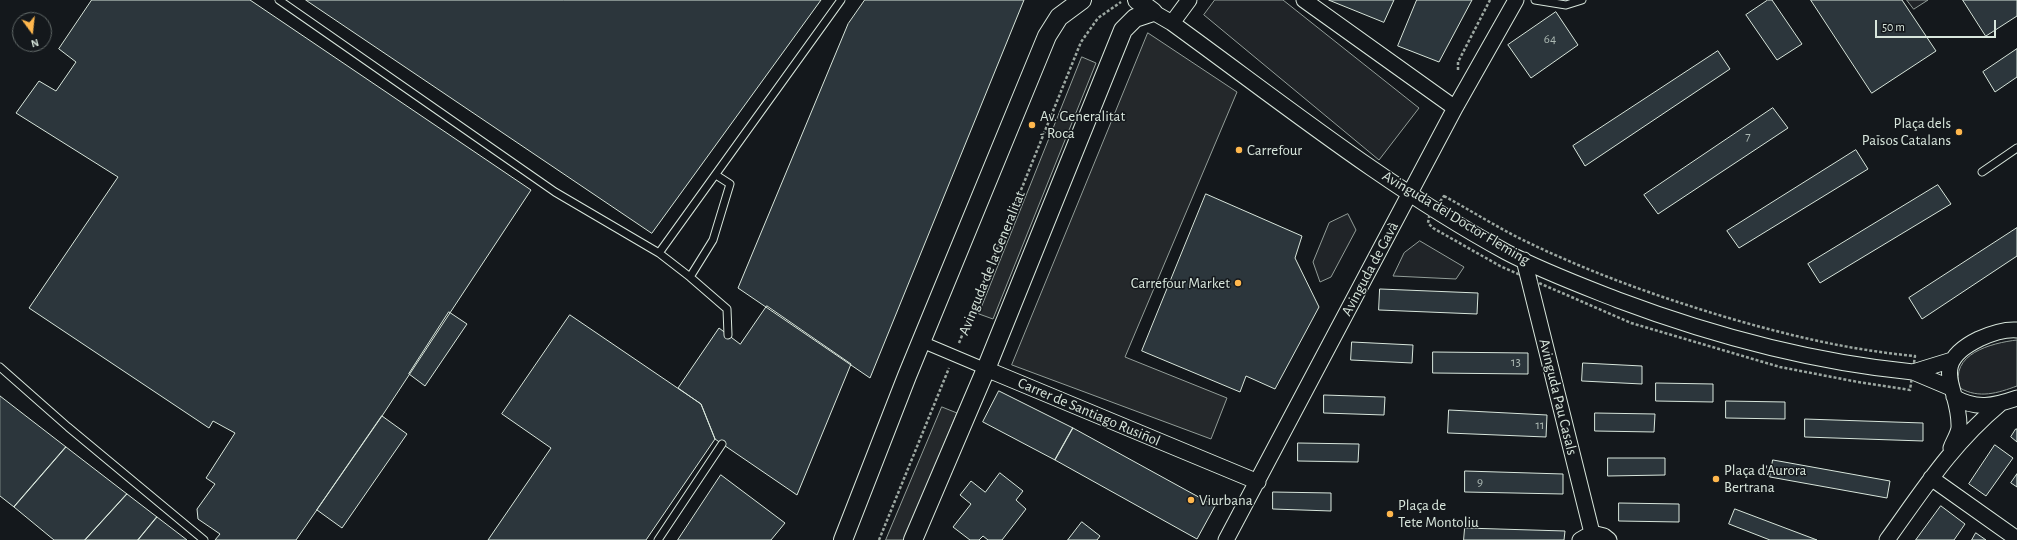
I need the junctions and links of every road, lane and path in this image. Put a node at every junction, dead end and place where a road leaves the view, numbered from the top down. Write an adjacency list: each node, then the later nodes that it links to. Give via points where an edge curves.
1 (279, 0): 20 (lane, via 555,192)
2 (841, 0): 17 (lane)
3 (1082, 0): 11 (street)
4 (1125, 0): 26 (path, Avinguda de la Generalitat, via 1098,18 1081,42)
5 (1137, 0): 12 (street)
6 (1189, 0): 13 (street)
7 (1516, 0): 14 (street, Avinguda de Gavà)
8 (1535, 0): 9 (lane, via 1566,5)
9 (1582, 0)
10 (1308, 1): 14 (street)
11 (1061, 8): 25 (street, via 1019,103)
12 (1153, 12): 13 (street, Avinguda del Doctor Fleming); 29 (street, via 1135,18 1123,30)
13 (1172, 22): 18 (street, Avinguda del Doctor Fleming, via 1387,180)
14 (1455, 108): 18 (street, Avinguda de Gavà)
15 (2017, 148): 16 (lane)
16 (1982, 172)
17 (716, 175): 20 (lane); 22 (lane, via 730,184 713,240)
18 (1411, 194): 19 (street, Avinguda del Doctor Fleming); 37 (street, Avinguda de Gavà, via 1380,248)
19 (1435, 209): 21 (street, Avinguda del Doctor Fleming); 30 (path, via 1444,196 1522,239 1599,274 1699,310 1800,338 1915,356)
20 (659, 253): 22 (lane)
21 (1524, 260): 30 (street, Avinguda del Doctor Fleming, via 1587,289 1761,346 1860,366); 38 (street, Avinguda Pau Casals)
22 (690, 277): 24 (lane, via 726,309)
23 (2015, 328): 27 (street, via 1989,334 1964,346)
24 (728, 335)
25 (922, 342): 26 (street, Carrer de Santiago Rusiñol); 42 (street)
26 (954, 356): 29 (street, Carrer de Santiago Rusiñol); 43 (path, Avinguda de la Generalitat)
27 (1952, 360): 30 (street, Avinguda del Doctor Fleming); 31 (street, via 1948,374)
28 (0, 367): 40 (lane)
29 (986, 369): 37 (street, Carrer de Santiago Rusiñol); 44 (street)
30 (1913, 372): 31 (street, Avinguda del Doctor Fleming)
31 (1953, 392): 33 (street, Avinguda del Doctor Fleming, via 1965,403 1977,406); 35 (street, via 1959,429)
32 (2017, 398): 33 (street)
33 (2000, 404): 35 (street)
34 (722, 444): 41 (lane)
35 (1948, 455): 36 (street)
36 (1931, 478): 39 (street); 47 (street)
37 (1258, 482): 45 (street, Avinguda de Gavà)
38 (1586, 536): 46 (street, via 1604,536)
39 (2017, 539)
40 (204, 540)
41 (658, 540)
42 (843, 540)
43 (879, 540)
44 (913, 540)
45 (1226, 540)
46 (1608, 540)
47 (1887, 540)

